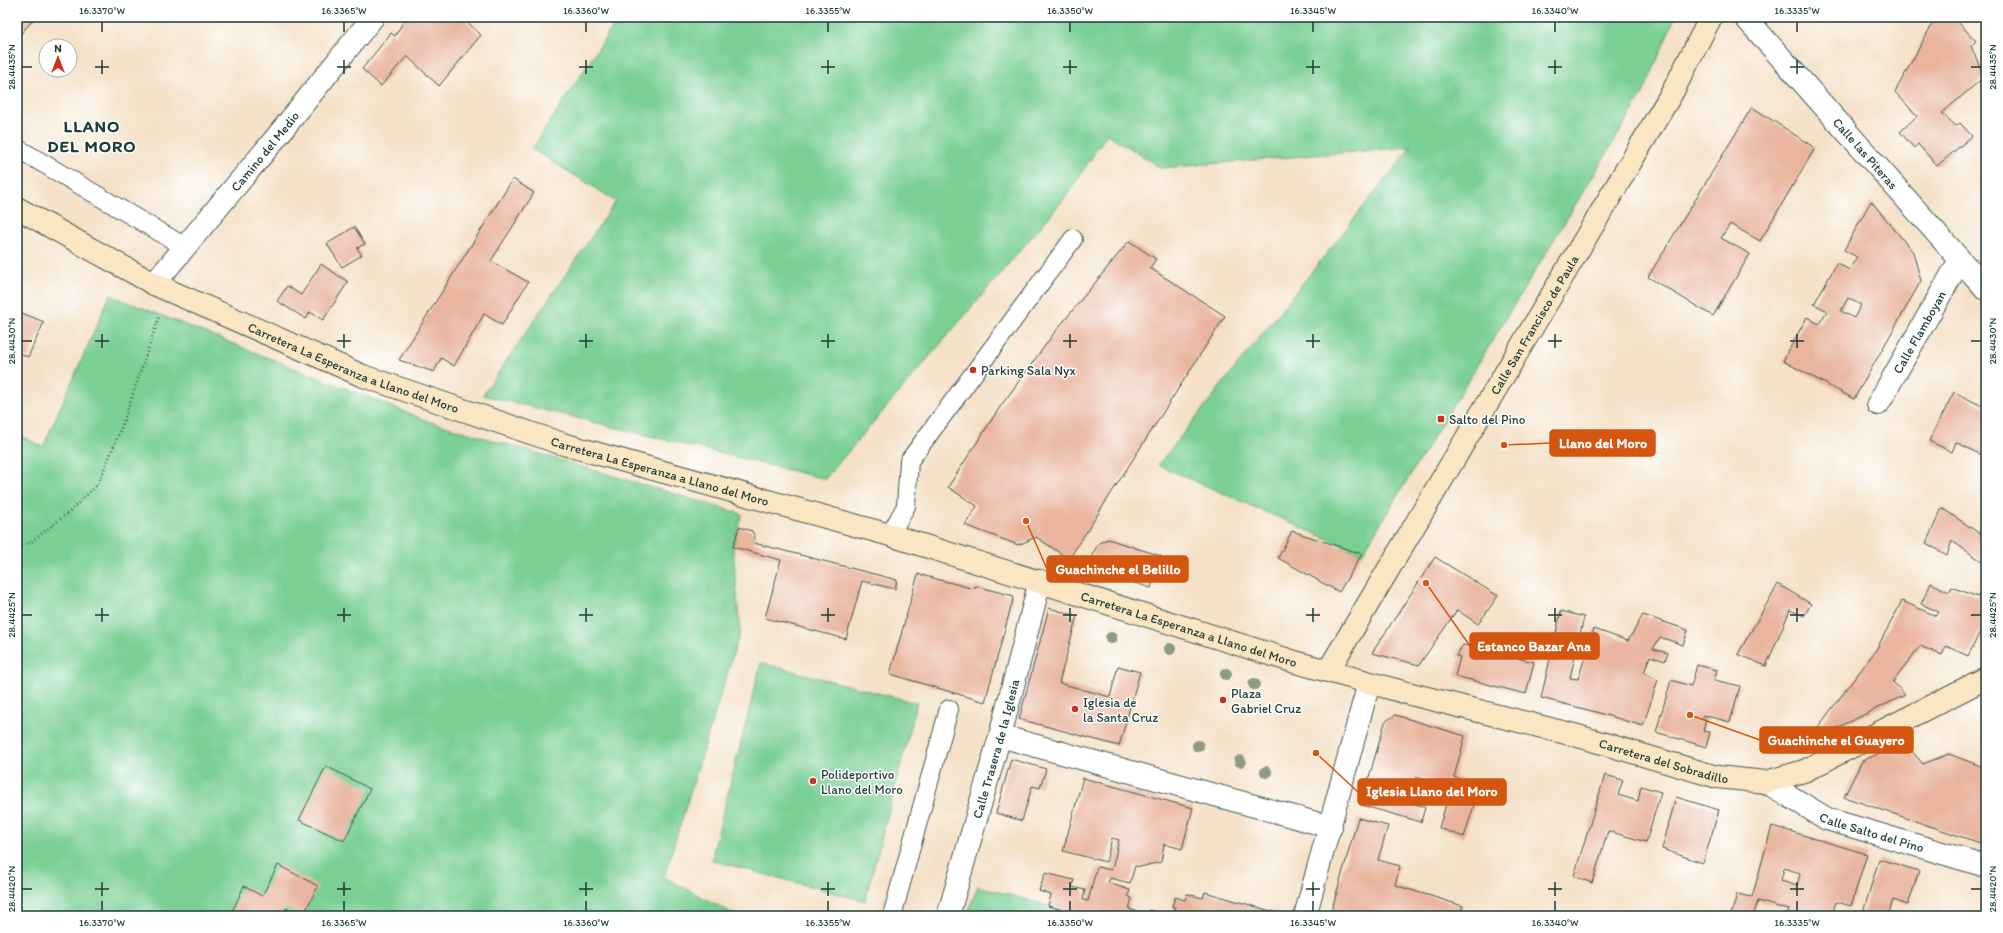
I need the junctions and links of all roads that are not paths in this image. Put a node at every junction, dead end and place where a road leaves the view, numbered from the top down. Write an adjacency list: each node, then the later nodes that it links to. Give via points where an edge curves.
1 (373, 17): 7 (street, Camino del Medio)
2 (1711, 17): 14 (main road, Calle San Francisco de Paula, via 1674,91)
3 (1745, 17): 8 (street, Calle las Piteras)
4 (17, 148): 7 (lane)
5 (17, 208): 9 (main road, Carretera La Esperanza a Llano del Moro)
6 (1073, 239): 12 (lane, via 909,461 906,506)
7 (185, 247): 9 (street, Camino del Medio)
8 (1960, 260): 10 (street, Calle las Piteras); 11 (street, Calle Flamboyan)
9 (161, 287): 12 (main road, Carretera La Esperanza a Llano del Moro, via 363,376 563,444)
10 (1986, 289)
11 (1878, 404)
12 (890, 535): 13 (main road, Carretera La Esperanza a Llano del Moro)
13 (1040, 581): 14 (main road, Carretera La Esperanza a Llano del Moro, via 1255,651); 18 (street, Calle Trasera de la Iglesia)
14 (1328, 671): 16 (main road, Carretera del Sobradillo)
15 (1986, 678): 19 (main road, Carretera del Sobradillo, via 1804,771)
16 (1369, 683): 19 (main road, Carretera del Sobradillo, via 1578,736 1717,777); 20 (street)
17 (949, 709): 22 (lane)
18 (1000, 736): 20 (street); 23 (street, Calle Trasera de la Iglesia)
19 (1766, 782): 21 (street, Calle Salto del Pino, via 1827,819)
20 (1330, 827): 24 (street)
21 (1986, 866)
22 (892, 916)
23 (948, 916)
24 (1305, 916)

